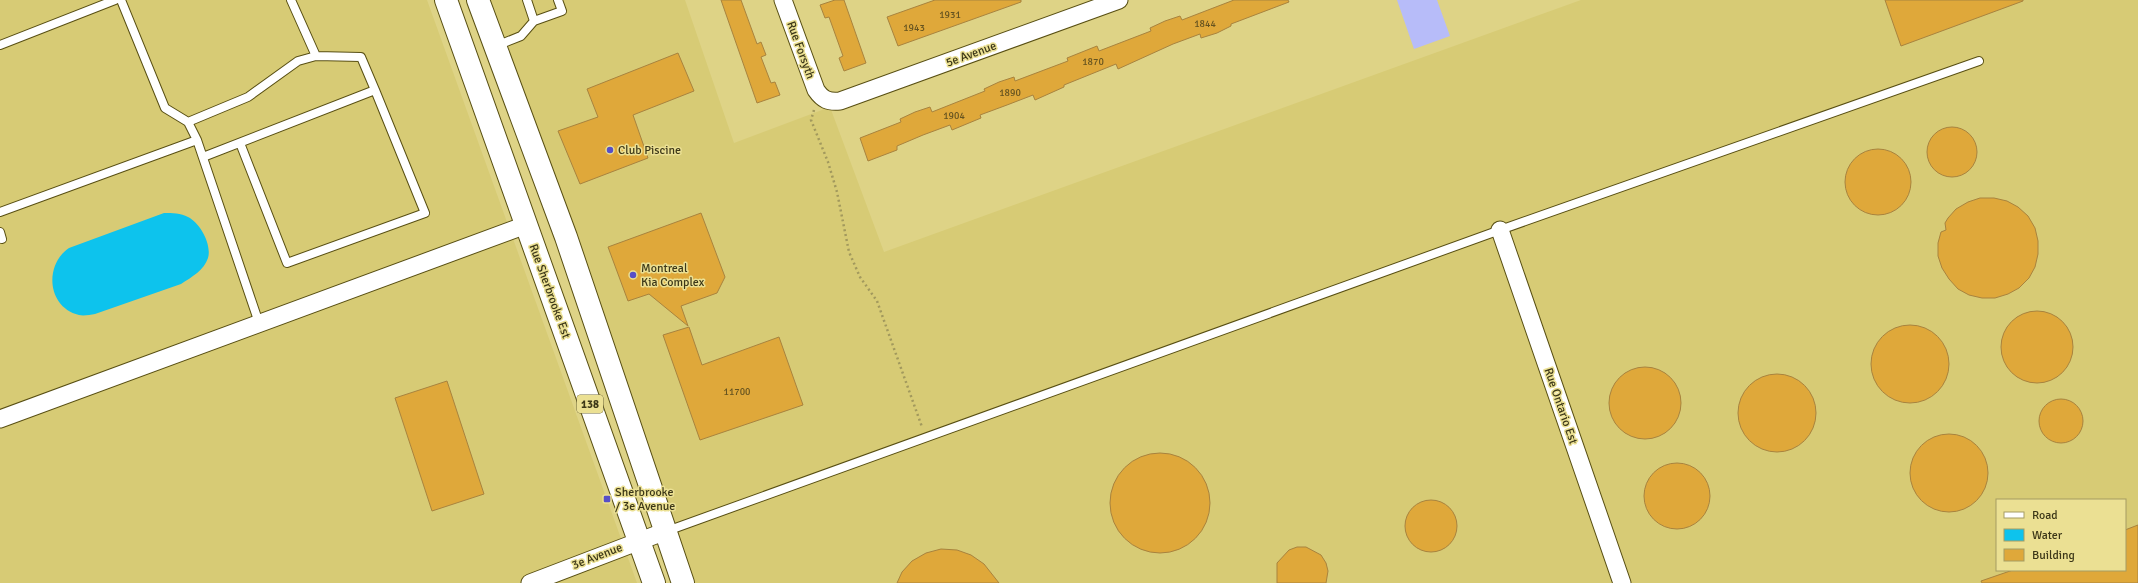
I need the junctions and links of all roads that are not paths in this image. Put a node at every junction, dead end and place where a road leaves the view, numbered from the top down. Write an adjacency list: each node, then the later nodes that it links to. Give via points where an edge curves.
1 (115, 0): 10 (lane)
2 (121, 0): 19 (lane, via 165,108)
3 (291, 0): 14 (lane)
4 (446, 0): 15 (main road, Rue Sherbrooke Est / 138)
5 (478, 0): 13 (main road, 138)
6 (527, 0): 11 (lane)
7 (558, 0): 11 (lane, via 562,11)
8 (783, 0): 18 (street, Rue Forsyth, via 816,90)
9 (1119, 0): 18 (street, 5e Avenue, via 840,101)
10 (104, 2): 12 (lane)
11 (534, 21): 13 (lane, via 521,36)
12 (0, 45)
13 (496, 46): 15 (main road); 24 (main road, 138)
14 (316, 56): 17 (lane, via 361,57); 19 (lane, via 298,61 248,98)
15 (466, 56): 25 (main road, Rue Sherbrooke Est / 138)
16 (1979, 61): 26 (lane)
17 (375, 90): 21 (lane); 21 (lane, via 425,213 287,263)
18 (818, 102)
19 (188, 122): 20 (lane)
20 (197, 140): 22 (lane); 23 (lane)
21 (240, 142): 22 (lane)
22 (203, 157): 27 (lane)
23 (0, 212)
24 (557, 213): 25 (main road); 29 (main road, 138)
25 (526, 225): 27 (street); 30 (main road, Rue Sherbrooke Est / 138)
26 (1500, 230): 29 (lane); 34 (street, Rue Ontario Est)
27 (259, 323): 28 (street)
28 (0, 419)
29 (666, 531): 30 (street, 3e Avenue); 33 (main road, 138)
30 (639, 540): 31 (street, 3e Avenue); 32 (main road, Rue Sherbrooke Est / 138)
31 (530, 583)
32 (654, 583)
33 (683, 583)
34 (1622, 583)

